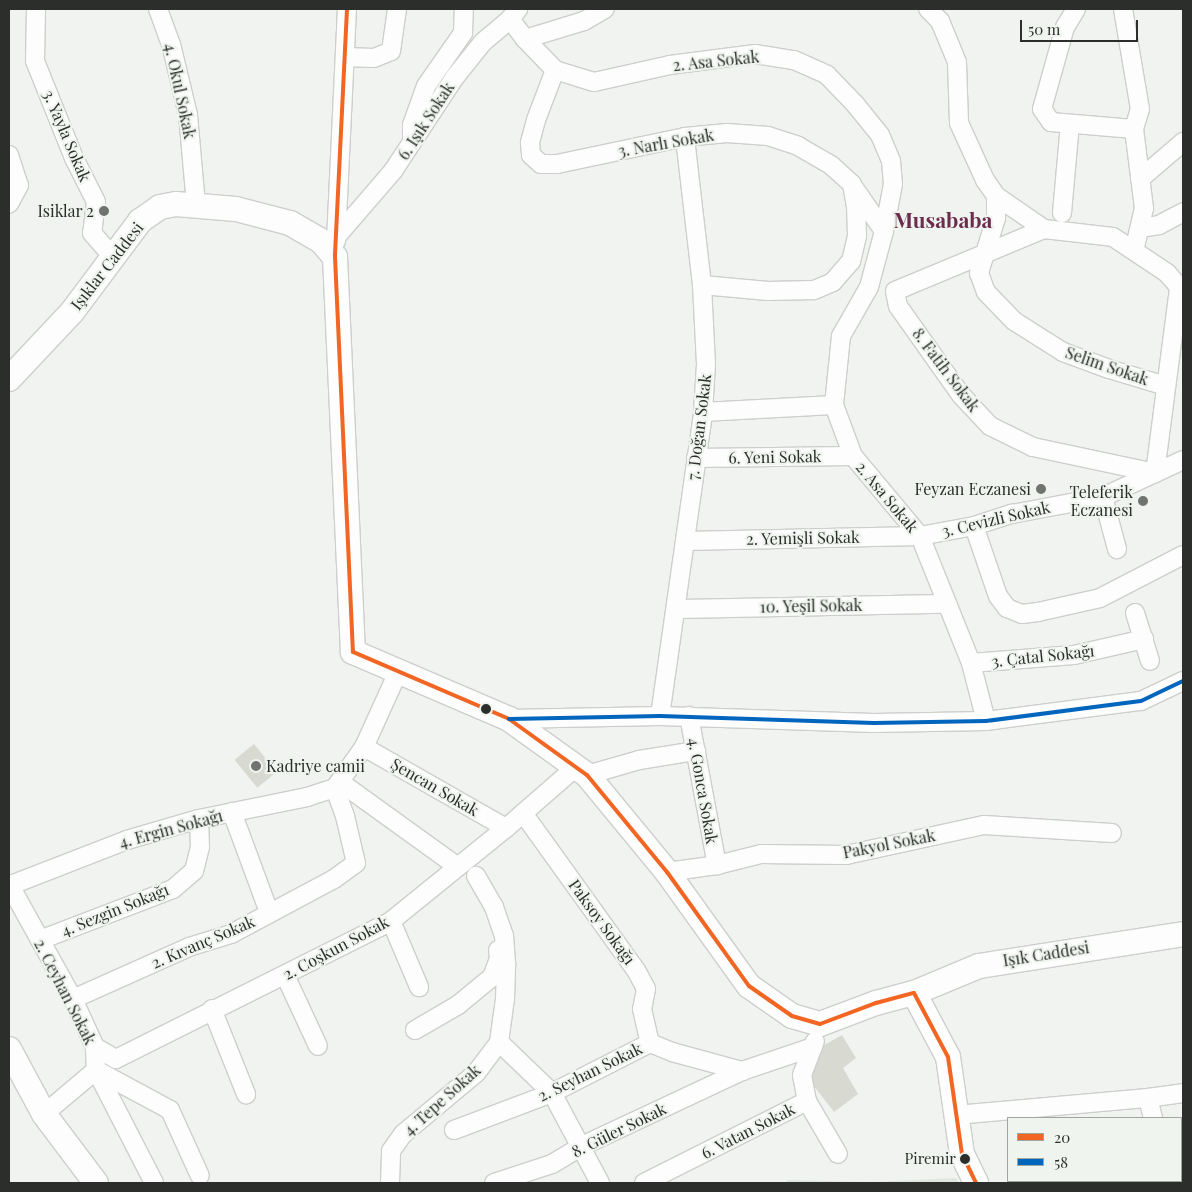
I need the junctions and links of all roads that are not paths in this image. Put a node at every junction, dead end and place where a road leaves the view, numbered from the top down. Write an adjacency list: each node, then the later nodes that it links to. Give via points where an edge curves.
1 (36, 9): 33 (street, 3. Yayla Sokak, via 35,61 74,158 96,202 92,233)
2 (158, 9): 24 (street, 4. Okul Sokak, via 171,44 188,115)
3 (346, 9): 12 (street)
4 (397, 9): 12 (street, via 390,51 374,58)
5 (464, 9): 18 (street, via 463,33 426,86 418,104 412,125)
6 (605, 9): 11 (street, via 584,21)
7 (928, 9): 22 (street, via 940,21 957,62 959,123 985,180)
8 (1076, 9): 14 (street, via 1065,27 1042,108 1051,122)
9 (1123, 9): 15 (street, via 1140,108)
10 (514, 14): 11 (street, 2. Asa Sokak); 18 (street, 6. Işık Sokak, via 477,49)
11 (525, 39): 13 (street, 2. Asa Sokak)
12 (345, 56): 30 (street)
13 (555, 70): 16 (street, 3. Narlı Sokak, via 530,143 531,155 541,164 557,164); 29 (street, 2. Asa Sokak, via 594,82 670,65 755,54 794,60 827,75 880,135 891,161 893,184)
14 (1070, 124): 15 (street); 26 (street)
15 (1134, 129): 20 (street)
16 (685, 137): 21 (street, 3. Narlı Sokak, via 728,133 768,136 798,146 832,166); 34 (street, 7. Doğan Sokak)
17 (1183, 142): 20 (street)
18 (412, 143): 30 (street, 6. Işık Sokak)
19 (9, 155): 23 (street, via 19,185)
20 (1140, 179): 27 (street, via 1144,208)
21 (852, 184): 29 (street, 3. Narlı Sokak); 34 (street, via 857,236 851,261 833,282 814,290 768,291)
22 (996, 196): 28 (street); 32 (street, Selim Sokak, via 996,218)
23 (9, 204)
24 (196, 204): 30 (main road, Işıklar Caddesi, via 236,209 290,223); 33 (main road, Işıklar Caddesi, via 160,207 140,221)
25 (1183, 212): 27 (street, via 1159,226)
26 (1062, 213)
27 (1140, 228): 31 (street)
28 (1044, 229): 31 (street, via 1113,237); 32 (street)
29 (884, 231): 39 (street, 2. Asa Sokak, via 869,287 841,336)
30 (336, 247): 57 (main road, via 353,652)
31 (1134, 251): 35 (street)
32 (983, 255): 38 (street, Selim Sokak, via 979,273 986,292 1014,321 1064,352); 44 (street, 8. Fatih Sokak, via 895,291 898,306 961,395 990,426 1033,447)
33 (112, 256): 37 (main road, Işıklar Caddesi, via 72,312)
34 (702, 285): 40 (street, 7. Doğan Sokak, via 706,364)
35 (1181, 286): 36 (street)
36 (1177, 356): 38 (street)
37 (9, 379)
38 (1166, 386): 44 (street)
39 (834, 405): 40 (street); 41 (street, 2. Asa Sokak)
40 (703, 412): 42 (street, 7. Doğan Sokak)
41 (853, 456): 42 (street, 6. Yeni Sokak); 47 (street, 2. Asa Sokak)
42 (696, 458): 48 (street, 7. Doğan Sokak)
43 (1183, 460): 44 (street, 3. Cevizli Sokak)
44 (1155, 473): 45 (street, 3. Cevizli Sokak)
45 (1103, 497): 46 (street, 3. Cevizli Sokak, via 1012,514); 49 (street)
46 (974, 526): 47 (street, 3. Cevizli Sokak); 50 (street, via 998,596 1007,608 1022,614 1100,598)
47 (920, 536): 48 (street, 2. Yemişli Sokak); 51 (street, 2. Asa Sokak)
48 (685, 541): 52 (street, 7. Doğan Sokak)
49 (1117, 549)
50 (1183, 555)
51 (947, 604): 52 (street, 10. Yeşil Sokak); 56 (street, 2. Asa Sokak)
52 (676, 609): 59 (street, 7. Doğan Sokak)
53 (1135, 613): 54 (street)
54 (1144, 639): 55 (street); 56 (street, 3. Çatal Sokağı, via 1074,655)
55 (1150, 661)
56 (971, 663): 62 (street, 2. Asa Sokak)
57 (398, 672): 61 (main road); 63 (street)
58 (1183, 681): 62 (street, via 1141,701)
59 (660, 716): 60 (street); 61 (street)
60 (689, 716): 62 (street, via 874,723); 64 (street, 4. Gonca Sokak)
61 (509, 719): 65 (main road)
62 (986, 721)
63 (364, 747): 66 (street); 70 (street, Şencan Sokak)
64 (696, 751): 65 (street); 73 (street, 4. Gonca Sokak)
65 (581, 771): 68 (street, 2. Coşkun Sokak); 74 (main road)
66 (338, 785): 67 (street, 4. Ergin Sokağı); 72 (street); 77 (street, 2. Kıvanç Sokak, via 356,863 334,879)
67 (232, 812): 69 (street, 4. Ergin Sokağı); 77 (street)
68 (523, 813): 70 (street, 2. Coşkun Sokak); 89 (street, Paksoy Sokağı, via 636,970 646,989 642,1009)
69 (199, 819): 76 (street, 4. Ergin Sokağı, via 127,840); 80 (street, 4. Sezgin Sokağı, via 200,847 194,871 173,889)
70 (506, 828): 72 (street, 2. Coşkun Sokak)
71 (1112, 833): 73 (street, Pakyol Sokak, via 984,825 846,855 761,854)
72 (462, 864): 75 (street); 78 (street, 2. Coşkun Sokak)
73 (717, 865): 74 (street, Pakyol Sokak)
74 (667, 872): 86 (main road, via 749,986 792,1016)
75 (476, 876): 87 (street, via 497,940 499,959 492,977 458,1005); 88 (street, 4. Tepe Sokak, via 494,908 504,936 505,999)
76 (10, 884): 80 (street, 2. Ceyhan Sokak)
77 (269, 912): 84 (street, 2. Kıvanç Sokak, via 231,934 188,947)
78 (391, 920): 81 (street, 2. Coşkun Sokak); 82 (street)
79 (1183, 934): 83 (main road, Işık Caddesi, via 979,966)
80 (40, 940): 84 (street, 2. Ceyhan Sokak)
81 (285, 976): 85 (street, 2. Coşkun Sokak); 90 (street)
82 (419, 987)
83 (914, 993): 86 (main road, Işık Caddesi); 102 (main road, via 948,1057)
84 (73, 999): 91 (street, 2. Ceyhan Sokak)
85 (212, 1009): 91 (street, 2. Coşkun Sokak, via 116,1059); 98 (street)
86 (820, 1024): 92 (street, 6. Vatan Sokak)
87 (415, 1030)
88 (499, 1042): 96 (street); 108 (street, 4. Tepe Sokak, via 476,1072 403,1134 392,1150)
89 (650, 1043): 95 (street, 2. Seyhan Sokak); 96 (street, 2. Seyhan Sokak)
90 (318, 1046)
91 (95, 1047): 94 (street, 2. Ceyhan Sokak)
92 (813, 1047): 95 (street); 100 (street, 6. Vatan Sokak, via 802,1075)
93 (9, 1049): 101 (main road)
94 (96, 1070): 101 (street); 107 (street, via 170,1110); 110 (street)
95 (742, 1071): 105 (street, 8. Güler Sokak)
96 (552, 1093): 104 (street, 2. Seyhan Sokak); 105 (street)
97 (1183, 1093): 99 (street)
98 (246, 1094)
99 (1148, 1098): 102 (street); 103 (street)
100 (807, 1101): 106 (street); 113 (street, 6. Vatan Sokak)
101 (44, 1114): 109 (main road)
102 (956, 1115): 114 (main road, via 962,1154)
103 (1153, 1117)
104 (454, 1130)
105 (582, 1146): 111 (street, 8. Güler Sokak, via 552,1164); 112 (street)
106 (838, 1154)
107 (200, 1176)
108 (387, 1182)
109 (96, 1183)
110 (154, 1183)
111 (494, 1183)
112 (600, 1183)
113 (644, 1183)
114 (976, 1183)

